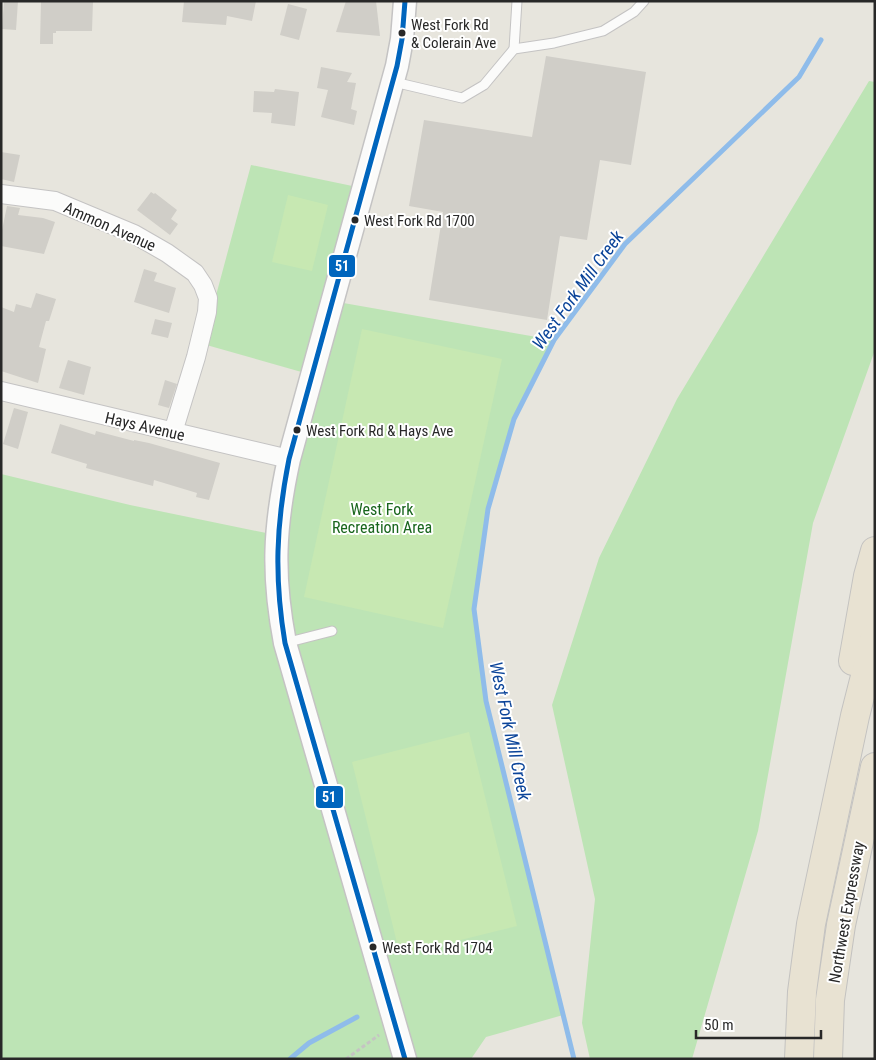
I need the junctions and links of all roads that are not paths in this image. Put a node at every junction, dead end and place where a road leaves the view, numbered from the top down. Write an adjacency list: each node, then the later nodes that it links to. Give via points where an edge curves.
1 (405, 1): 5 (street, via 402,39)
2 (517, 1): 4 (lane)
3 (644, 1): 4 (lane, via 634,12 603,31 554,43)
4 (514, 48): 5 (lane, via 484,85 462,98)
5 (393, 81): 9 (street)
6 (1, 194): 8 (street, Ammon Avenue, via 54,201 134,234 195,273 208,298 207,312)
7 (1, 390): 8 (street, Hays Avenue)
8 (173, 432): 9 (street, Hays Avenue)
9 (289, 460): 13 (street, via 280,497 276,536 279,612)
10 (875, 550): 15 (highway, via 844,723)
11 (332, 631): 13 (lane)
12 (875, 637): 15 (highway)
13 (285, 643): 16 (street)
14 (875, 767): 18 (highway, Northwest Expressway, via 841,925 830,1000)
15 (843, 770): 17 (highway, via 811,924 802,992)
16 (405, 1059)
17 (799, 1059)
18 (828, 1059)

